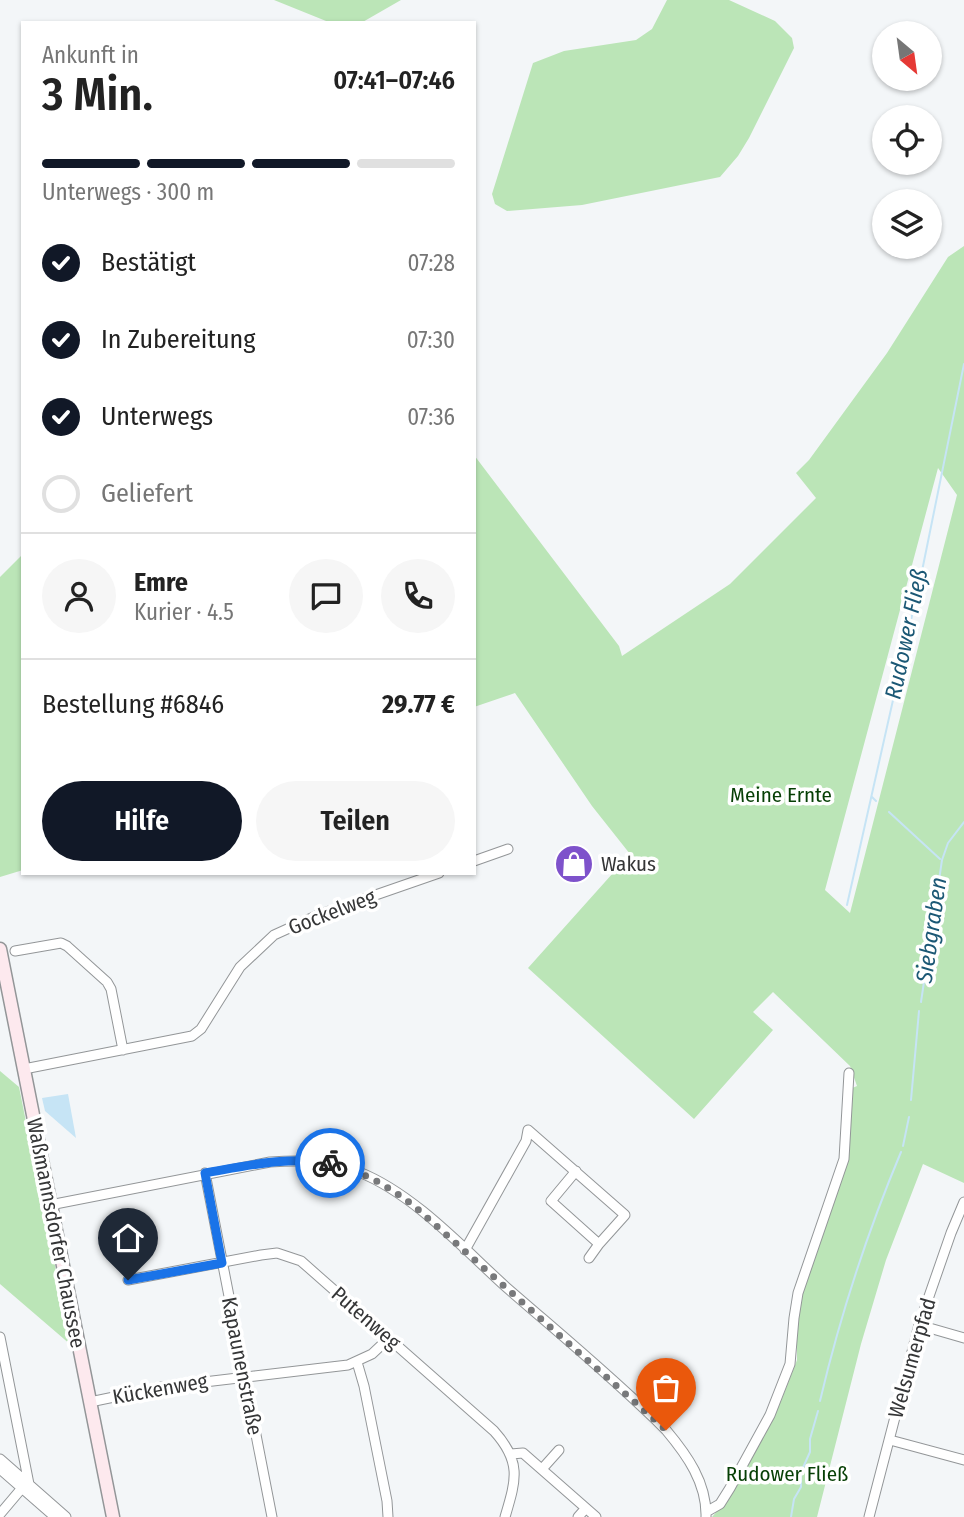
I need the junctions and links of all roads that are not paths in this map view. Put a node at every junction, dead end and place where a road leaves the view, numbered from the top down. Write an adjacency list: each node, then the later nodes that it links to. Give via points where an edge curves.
1 (508, 849): 2 (street)
2 (476, 860)
3 (434, 875): 6 (street, Gockelweg, via 283,930 240,967 197,1034)
4 (0, 949): 7 (street, Waßmannsdorfer Chaussee)
5 (15, 951): 6 (street, via 61,943 107,982)
6 (123, 1050): 7 (street, Gockelweg)
7 (24, 1069): 12 (street, Waßmannsdorfer Chaussee)
8 (849, 1073): 35 (street, via 844,1160 798,1293 790,1364 766,1422 730,1488)
9 (576, 1171): 13 (street, via 551,1201); 13 (street, via 625,1215); 14 (street, via 528,1130)
10 (205, 1173): 12 (street); 14 (street, via 297,1160 345,1167 402,1197); 16 (street, Kapaunenstraße)
11 (964, 1202): 18 (street, Welsumerpfad)
12 (50, 1205): 24 (street, Waßmannsdorfer Chaussee)
13 (599, 1244): 15 (street)
14 (465, 1250): 35 (street, via 666,1430 695,1471)
15 (589, 1258)
16 (222, 1263): 17 (street, Putenweg); 20 (street, Putenweg, via 277,1253 301,1261); 23 (street, Kapaunenstraße)
17 (128, 1280)
18 (919, 1325): 21 (street); 25 (street, Welsumerpfad)
19 (0, 1337): 32 (street)
20 (388, 1338): 22 (street, Kückenweg); 27 (street, Putenweg, via 494,1431)
21 (964, 1338)
22 (357, 1362): 23 (street, Kückenweg); 40 (street)
23 (244, 1376): 24 (street, Kückenweg); 39 (street, Kapaunenstraße)
24 (90, 1402): 38 (street, Waßmannsdorfer Chaussee)
25 (890, 1440): 29 (street); 44 (street, Welsumerpfad)
26 (559, 1450): 31 (street)
27 (511, 1454): 31 (street, via 523,1453); 41 (street, via 515,1479)
28 (0, 1459): 32 (street)
29 (964, 1460)
30 (0, 1469): 32 (street)
31 (542, 1469): 33 (street)
32 (25, 1486): 34 (street); 36 (street); 37 (street)
33 (586, 1508): 42 (street); 43 (street)
34 (0, 1514)
35 (706, 1514)
36 (55, 1517)
37 (66, 1517)
38 (113, 1517)
39 (272, 1517)
40 (388, 1517)
41 (505, 1517)
42 (578, 1517)
43 (596, 1517)
44 (869, 1517)

